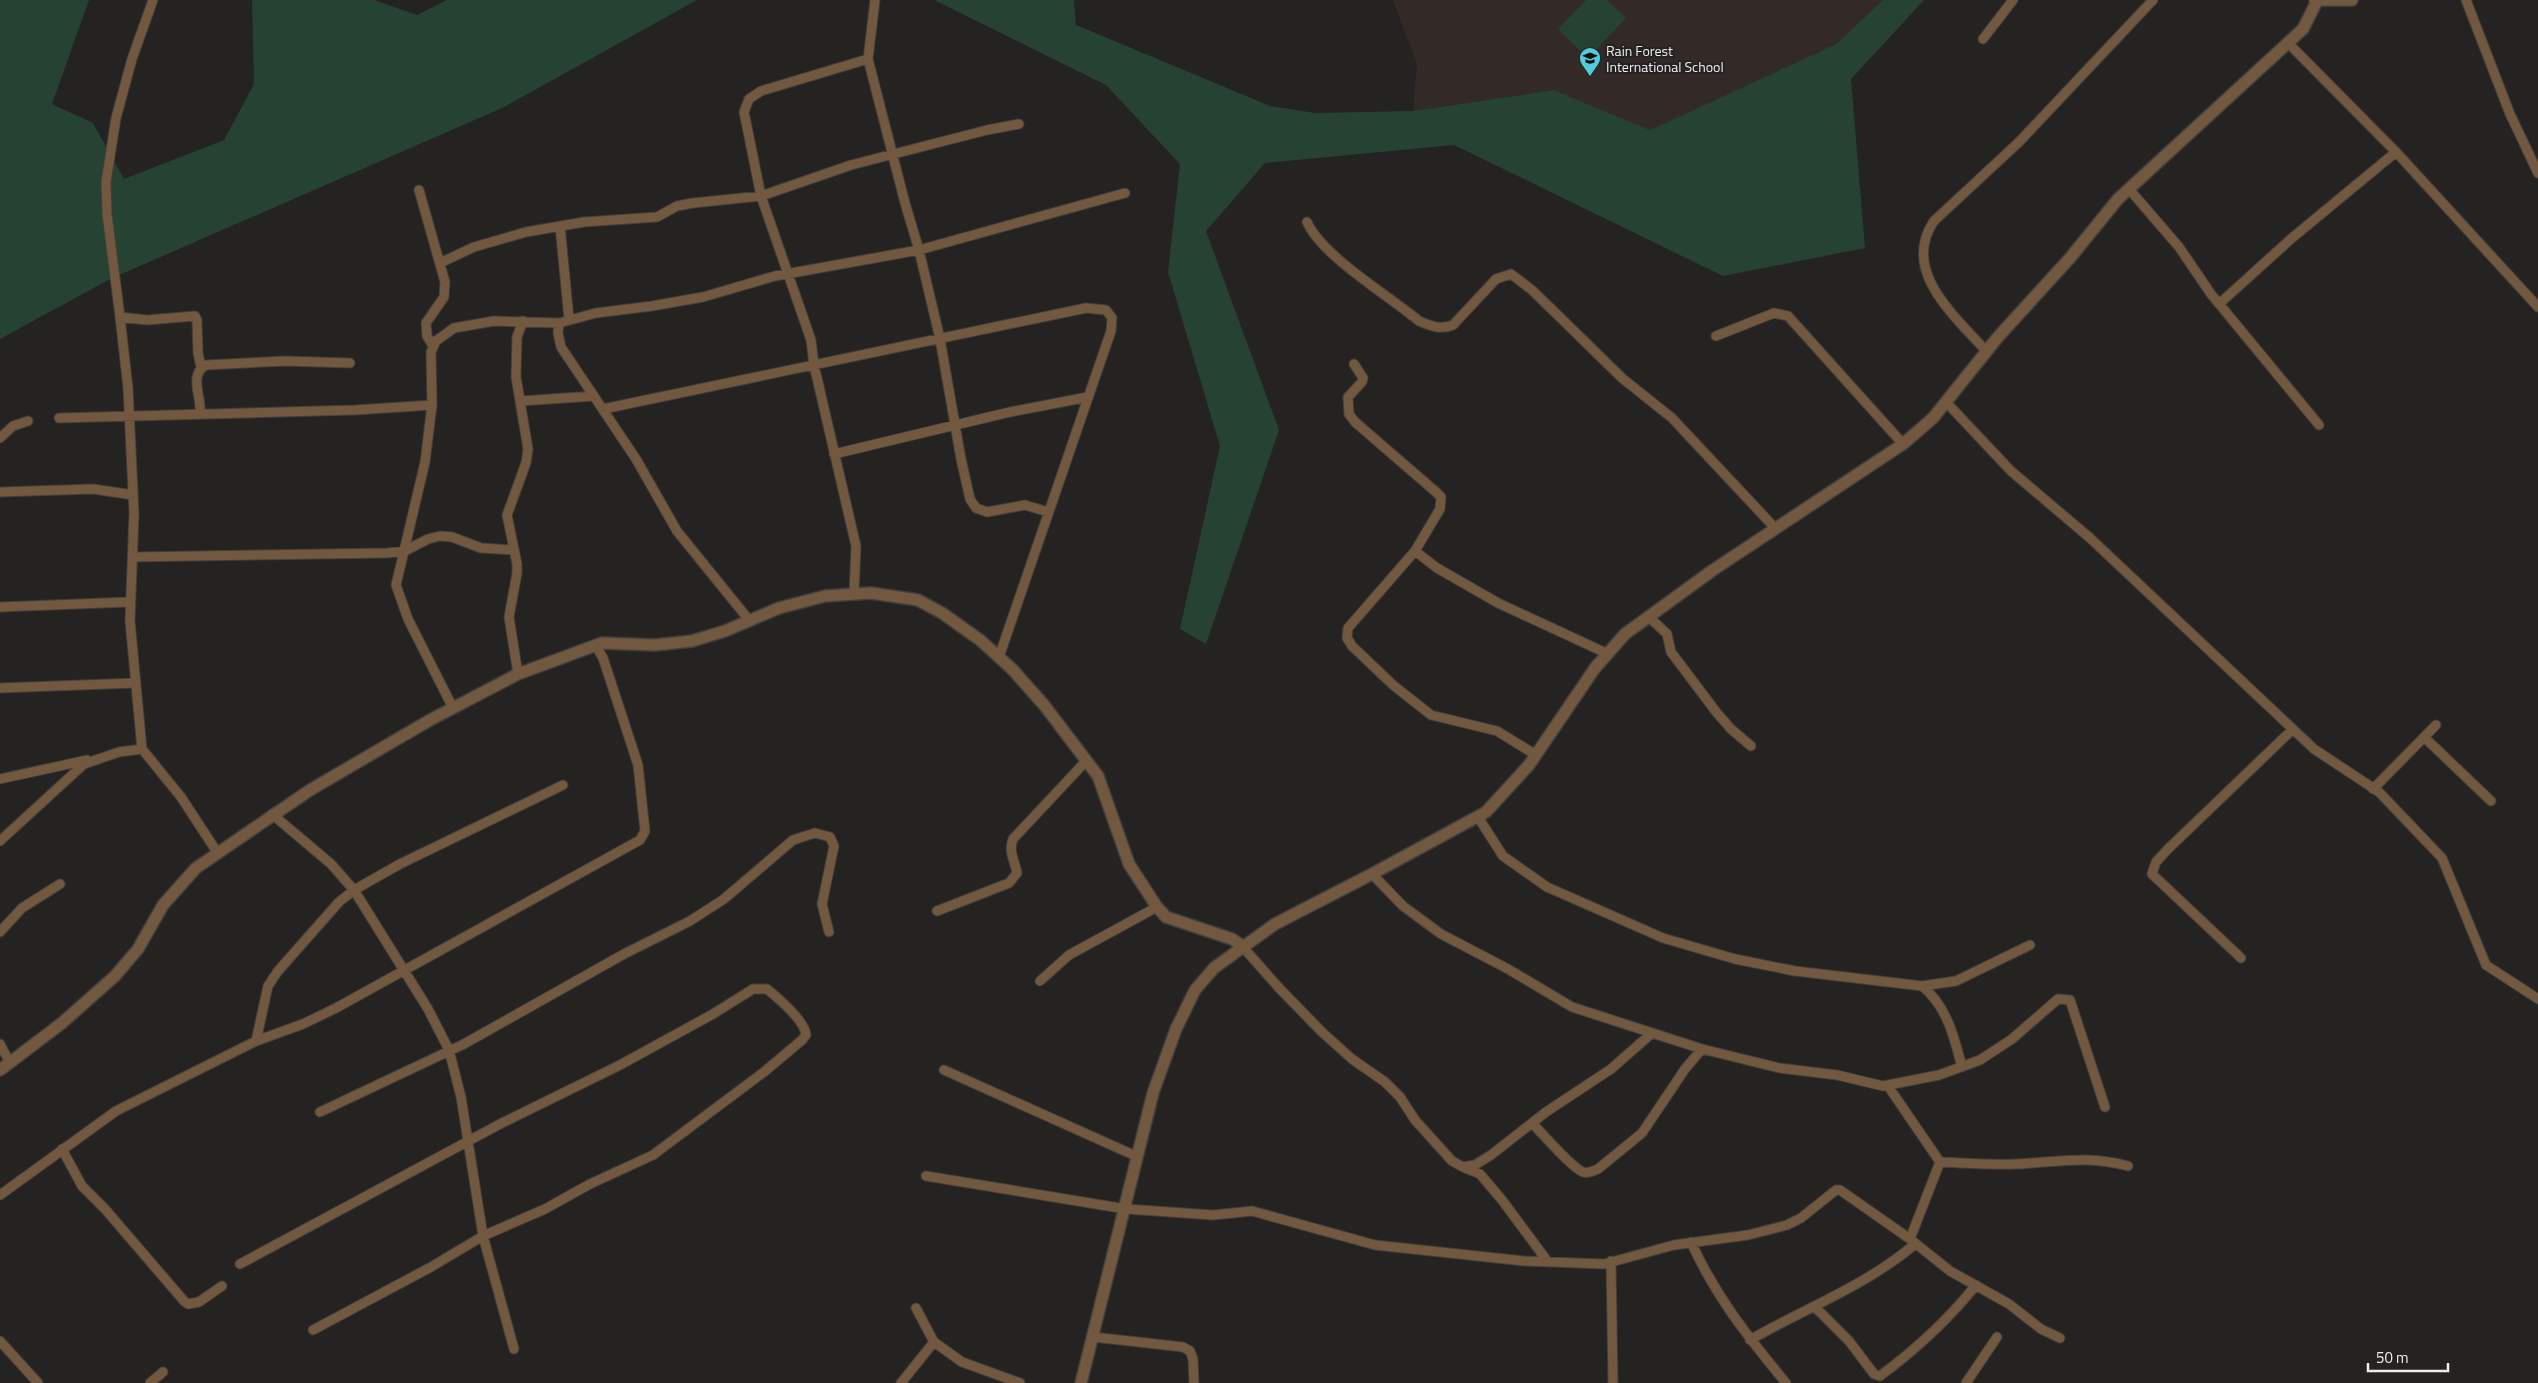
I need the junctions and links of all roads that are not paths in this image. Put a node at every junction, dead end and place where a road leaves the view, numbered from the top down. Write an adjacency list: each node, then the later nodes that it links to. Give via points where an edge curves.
1 (153, 0): 26 (street, via 116,118 106,182)
2 (875, 0): 10 (street)
3 (2013, 0): 8 (street)
4 (2153, 0): 33 (street, via 2019,142 1934,221 1927,232 1923,254 1928,281)
5 (2316, 0): 6 (street); 9 (street, via 2303,29)
6 (2352, 0)
7 (2466, 0): 14 (street, via 2510,114)
8 (1983, 39)
9 (2288, 43): 12 (street); 15 (street)
10 (868, 59): 13 (street); 18 (street, via 761,91 749,99 744,112)
11 (1019, 124): 13 (street)
12 (2396, 152): 24 (street, via 2292,238); 25 (street)
13 (892, 154): 18 (street); 21 (street)
14 (2538, 172)
15 (2129, 189): 24 (street, via 2179,248); 33 (street)
16 (419, 190): 22 (street)
17 (1125, 193): 21 (street)
18 (762, 196): 20 (street, via 677,206 657,216); 23 (street)
19 (1307, 222): 56 (street, via 1339,259 1419,321 1432,326 1446,328 1452,325 1496,278 1511,274 1622,378 1672,418)
20 (560, 226): 22 (street, via 474,247); 27 (street)
21 (919, 250): 23 (street); 31 (street)
22 (440, 263): 32 (street, via 446,291 426,324 427,336)
23 (790, 275): 27 (street, via 775,276 703,297); 36 (street, via 811,340)
24 (2219, 304): 49 (street)
25 (2538, 306)
26 (120, 317): 37 (street, via 147,320 195,316); 45 (street)
27 (569, 319): 29 (street)
28 (523, 321): 29 (street); 32 (street, via 494,321 454,328); 40 (street, via 516,352)
29 (560, 323): 38 (street, via 561,346)
30 (1716, 336): 51 (street, via 1774,313 1788,316)
31 (940, 338): 36 (street); 39 (street, via 1086,308 1100,308 1110,313 1112,323); 48 (street)
32 (433, 346): 42 (street)
33 (1986, 352): 41 (street)
34 (350, 363): 37 (street, via 218,363)
35 (1354, 364): 59 (street, via 1363,378 1348,397 1349,414 1441,498 1440,508)
36 (814, 365): 43 (street); 52 (street)
37 (201, 368): 44 (street, via 196,377)
38 (594, 396): 40 (street); 43 (street)
39 (1088, 398): 48 (street); 55 (street)
40 (521, 401): 57 (street, via 528,449 507,515)
41 (1946, 402): 51 (street); 74 (street, via 2011,471 2126,571)
42 (432, 405): 44 (street); 58 (street, via 426,462)
43 (603, 409): 65 (street, via 677,531)
44 (200, 413): 45 (street)
45 (130, 415): 46 (street); 54 (street)
46 (59, 418)
47 (28, 421): 50 (street, via 13,426)
48 (956, 426): 52 (street); 55 (street, via 970,499 976,508 987,512 1025,505)
49 (2319, 426)
50 (0, 438)
51 (1903, 444): 56 (street)
52 (834, 454): 61 (street, via 856,546)
53 (0, 492): 54 (street, via 93,489)
54 (133, 495): 60 (street)
55 (1048, 512): 68 (street)
56 (1775, 528): 64 (street)
57 (514, 550): 58 (street, via 481,548 440,536); 69 (street, via 518,573 508,617)
58 (405, 551): 60 (street); 72 (street, via 396,576 399,598)
59 (1414, 551): 67 (street, via 1490,599); 78 (street, via 1348,628 1352,646 1431,715 1497,731)
60 (133, 556): 62 (street)
61 (854, 594): 65 (street, via 825,596); 68 (street, via 871,593 918,600 942,613)
62 (129, 602): 63 (street); 70 (street)
63 (0, 607)
64 (1648, 616): 67 (street); 76 (street, via 1667,634 1671,652 1717,713)
65 (749, 620): 66 (street, via 692,641)
66 (596, 646): 69 (street); 99 (street, via 603,658 638,765 643,836 586,871)
67 (1606, 653): 78 (street)
68 (999, 657): 80 (street, via 1044,705)
69 (518, 674): 72 (street)
70 (135, 683): 71 (street); 77 (street)
71 (0, 688)
72 (453, 708): 85 (street)
73 (2436, 725): 75 (street)
74 (2293, 729): 83 (street, via 2314,749); 98 (street, via 2168,849 2156,862 2152,874)
75 (2424, 737): 83 (street); 84 (street)
76 (1751, 746)
77 (142, 749): 79 (street); 88 (street, via 181,797)
78 (1536, 755): 86 (street, via 1501,798)
79 (97, 758): 81 (street); 87 (street, via 75,771)
80 (1087, 760): 92 (street, via 1098,776 1129,864); 93 (street, via 1013,839 1010,845 1017,874 1014,878)
81 (0, 779)
82 (563, 785): 91 (street, via 414,856)
83 (2374, 789): 102 (street, via 2442,858 2486,964)
84 (2491, 801)
85 (272, 814): 88 (street); 91 (street, via 331,864)
86 (1478, 817): 89 (street); 101 (street, via 1503,856 1547,887 1663,938 1735,959 1795,971)
87 (0, 841)
88 (217, 852): 108 (street, via 171,894 138,949 115,976)
89 (1372, 874): 97 (street, via 1275,924); 103 (street, via 1403,906 1441,934 1572,1007)
90 (60, 884): 94 (street, via 22,908)
91 (354, 890): 99 (street); 104 (street, via 339,902 278,970 268,986)
92 (1157, 907): 97 (street, via 1166,917 1232,938); 100 (street, via 1069,956)
93 (937, 911)
94 (0, 932)
95 (829, 932): 107 (street, via 822,904 834,846 830,837 815,833 783,846 744,882 690,921)
96 (2030, 945): 101 (street, via 1956,981)
97 (1242, 946): 118 (street, via 1214,968 1195,990 1176,1029 1153,1093); 121 (street, via 1323,1033 1390,1087 1452,1161)
98 (2242, 958)
99 (404, 969): 104 (street, via 328,1012); 107 (street)
100 (1040, 981)
101 (1922, 986): 109 (street, via 1936,997)
102 (2538, 999)
103 (1652, 1033): 106 (street); 115 (street, via 1611,1069)
104 (256, 1041): 117 (street, via 116,1111)
105 (0, 1044): 108 (street)
106 (1702, 1049): 112 (street, via 1779,1068 1837,1074); 115 (street, via 1684,1069 1642,1133 1598,1169 1584,1172 1575,1166)
107 (449, 1050): 114 (street); 116 (street)
108 (10, 1063): 110 (street)
109 (1962, 1067): 112 (street); 113 (street, via 1980,1060 2012,1039 2058,999 2070,1000)
110 (0, 1070)
111 (944, 1070): 118 (street)
112 (1888, 1086): 119 (street)
113 (2105, 1107)
114 (320, 1112)
115 (1532, 1123): 121 (street, via 1483,1160)
116 (469, 1142): 125 (street); 125 (street, via 620,1065 753,989 767,989 806,1032 802,1040 764,1072 653,1155); 130 (street)
117 (62, 1150): 123 (street); 132 (street, via 82,1186 105,1208 184,1301 188,1304 199,1302)
118 (1138, 1157): 124 (street)
119 (1940, 1162): 120 (street, via 2017,1164 2075,1158); 127 (street)
120 (2128, 1166)
121 (1463, 1167): 129 (street, via 1480,1174)
122 (926, 1176): 124 (street)
123 (0, 1195)
124 (1126, 1209): 129 (street, via 1213,1215 1252,1211 1375,1245); 136 (street)
125 (483, 1236): 135 (street); 142 (street)
126 (1691, 1242): 127 (street, via 1748,1235 1787,1224 1801,1218 1836,1190); 128 (street); 139 (street, via 1722,1302)
127 (1912, 1242): 131 (street, via 1950,1271); 133 (street, via 1879,1270)
128 (1610, 1261): 129 (street, via 1604,1264); 151 (street)
129 (1548, 1262)
130 (240, 1264)
131 (1976, 1285): 133 (street, via 1918,1345 1880,1376 1874,1374 1849,1341); 138 (street, via 2009,1304 2041,1329)
132 (222, 1286)
133 (1815, 1307): 139 (street)
134 (916, 1308): 141 (street)
135 (313, 1330)
136 (1093, 1336): 149 (street); 150 (street, via 1190,1350)
137 (1997, 1337): 153 (street)
138 (2060, 1338)
139 (1750, 1340): 152 (street)
140 (0, 1341): 145 (street)
141 (934, 1342): 144 (street, via 962,1362); 147 (street)
142 (514, 1349)
143 (163, 1372): 146 (street)
144 (997, 1380): 148 (street)
145 (38, 1383)
146 (150, 1383)
147 (901, 1383)
148 (1020, 1383)
149 (1081, 1383)
150 (1194, 1383)
151 (1613, 1383)
152 (1786, 1383)
153 (1966, 1383)

